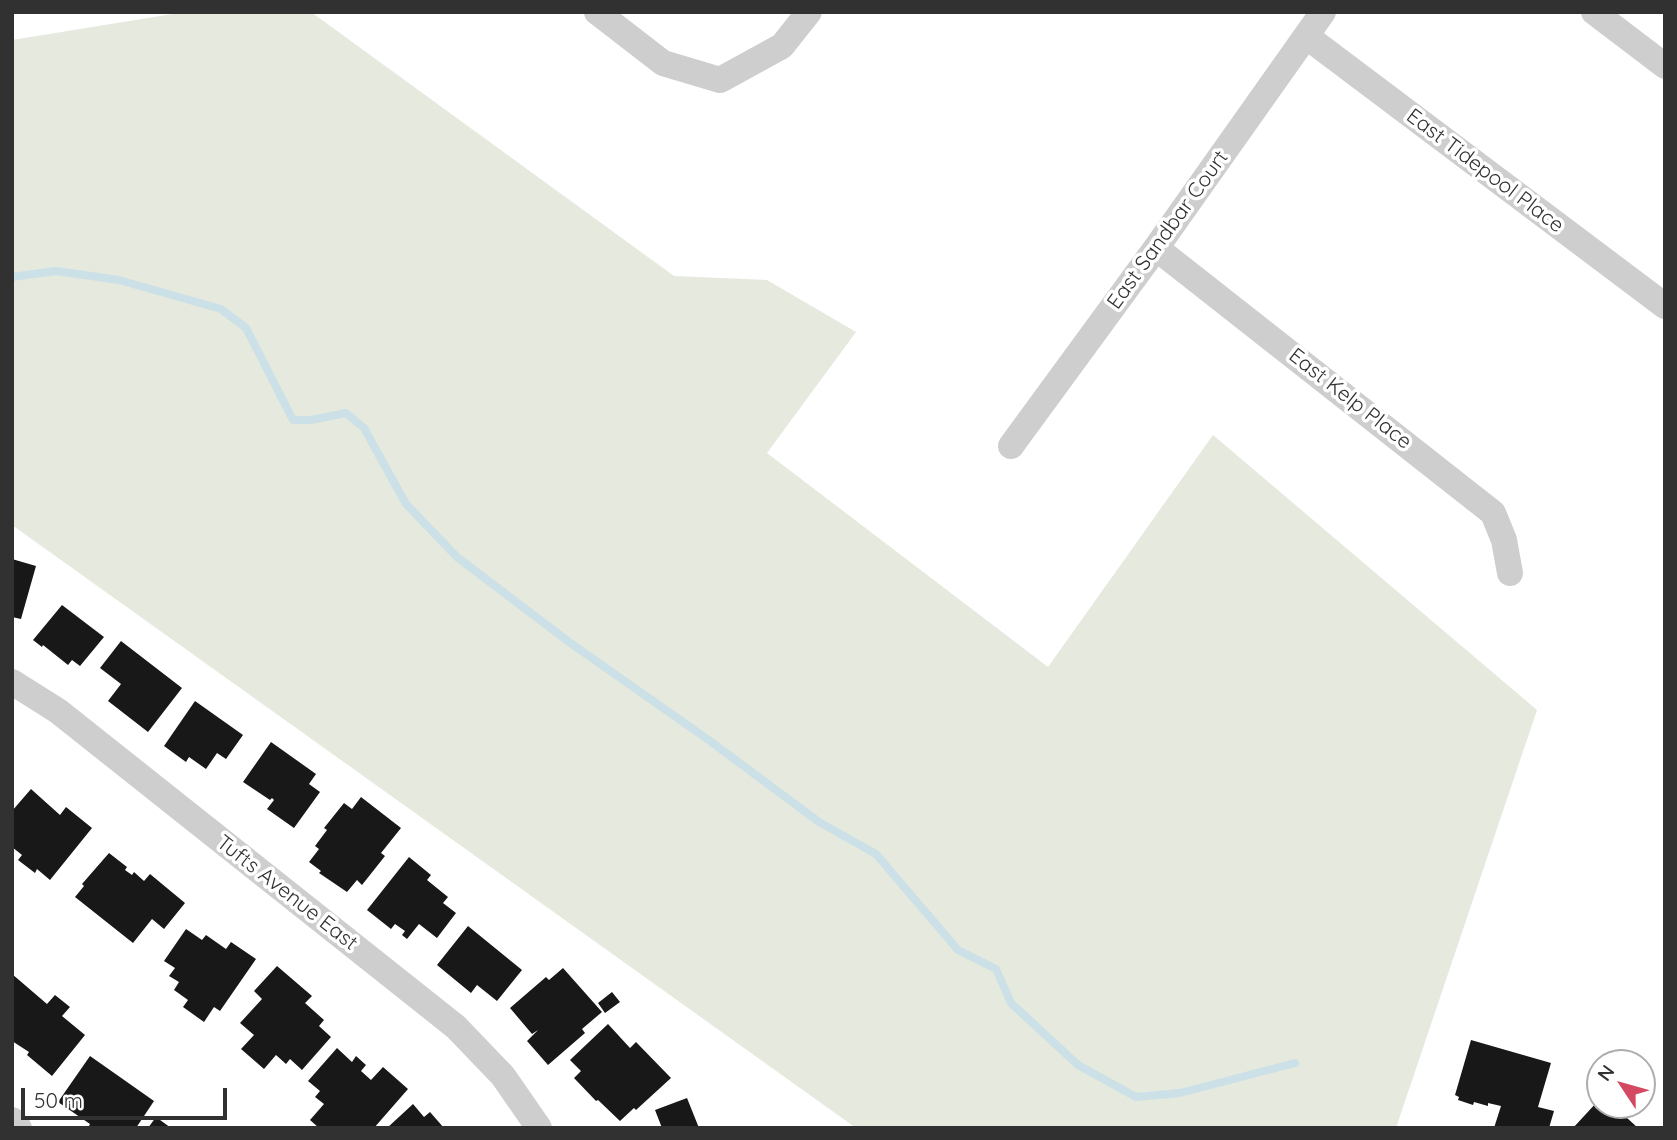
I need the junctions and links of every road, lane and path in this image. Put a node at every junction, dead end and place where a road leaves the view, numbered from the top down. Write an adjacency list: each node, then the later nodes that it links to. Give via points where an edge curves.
1 (597, 12): 2 (street, via 663,63 720,80 782,46)
2 (809, 12)
3 (1323, 12): 5 (street, East Sandbar Court)
4 (1594, 12): 6 (street)
5 (1306, 36): 7 (street, East Sandbar Court); 8 (street, East Tidepool Place)
6 (1665, 66)
7 (1156, 248): 9 (street, East Sandbar Court); 10 (street, East Kelp Place, via 1493,513)
8 (1665, 306)
9 (1011, 446)
10 (1510, 573)
11 (12, 682): 14 (street, Tufts Avenue East, via 58,711 456,1027 503,1076)
12 (12, 1120): 13 (street)
13 (19, 1128)
14 (539, 1128)

